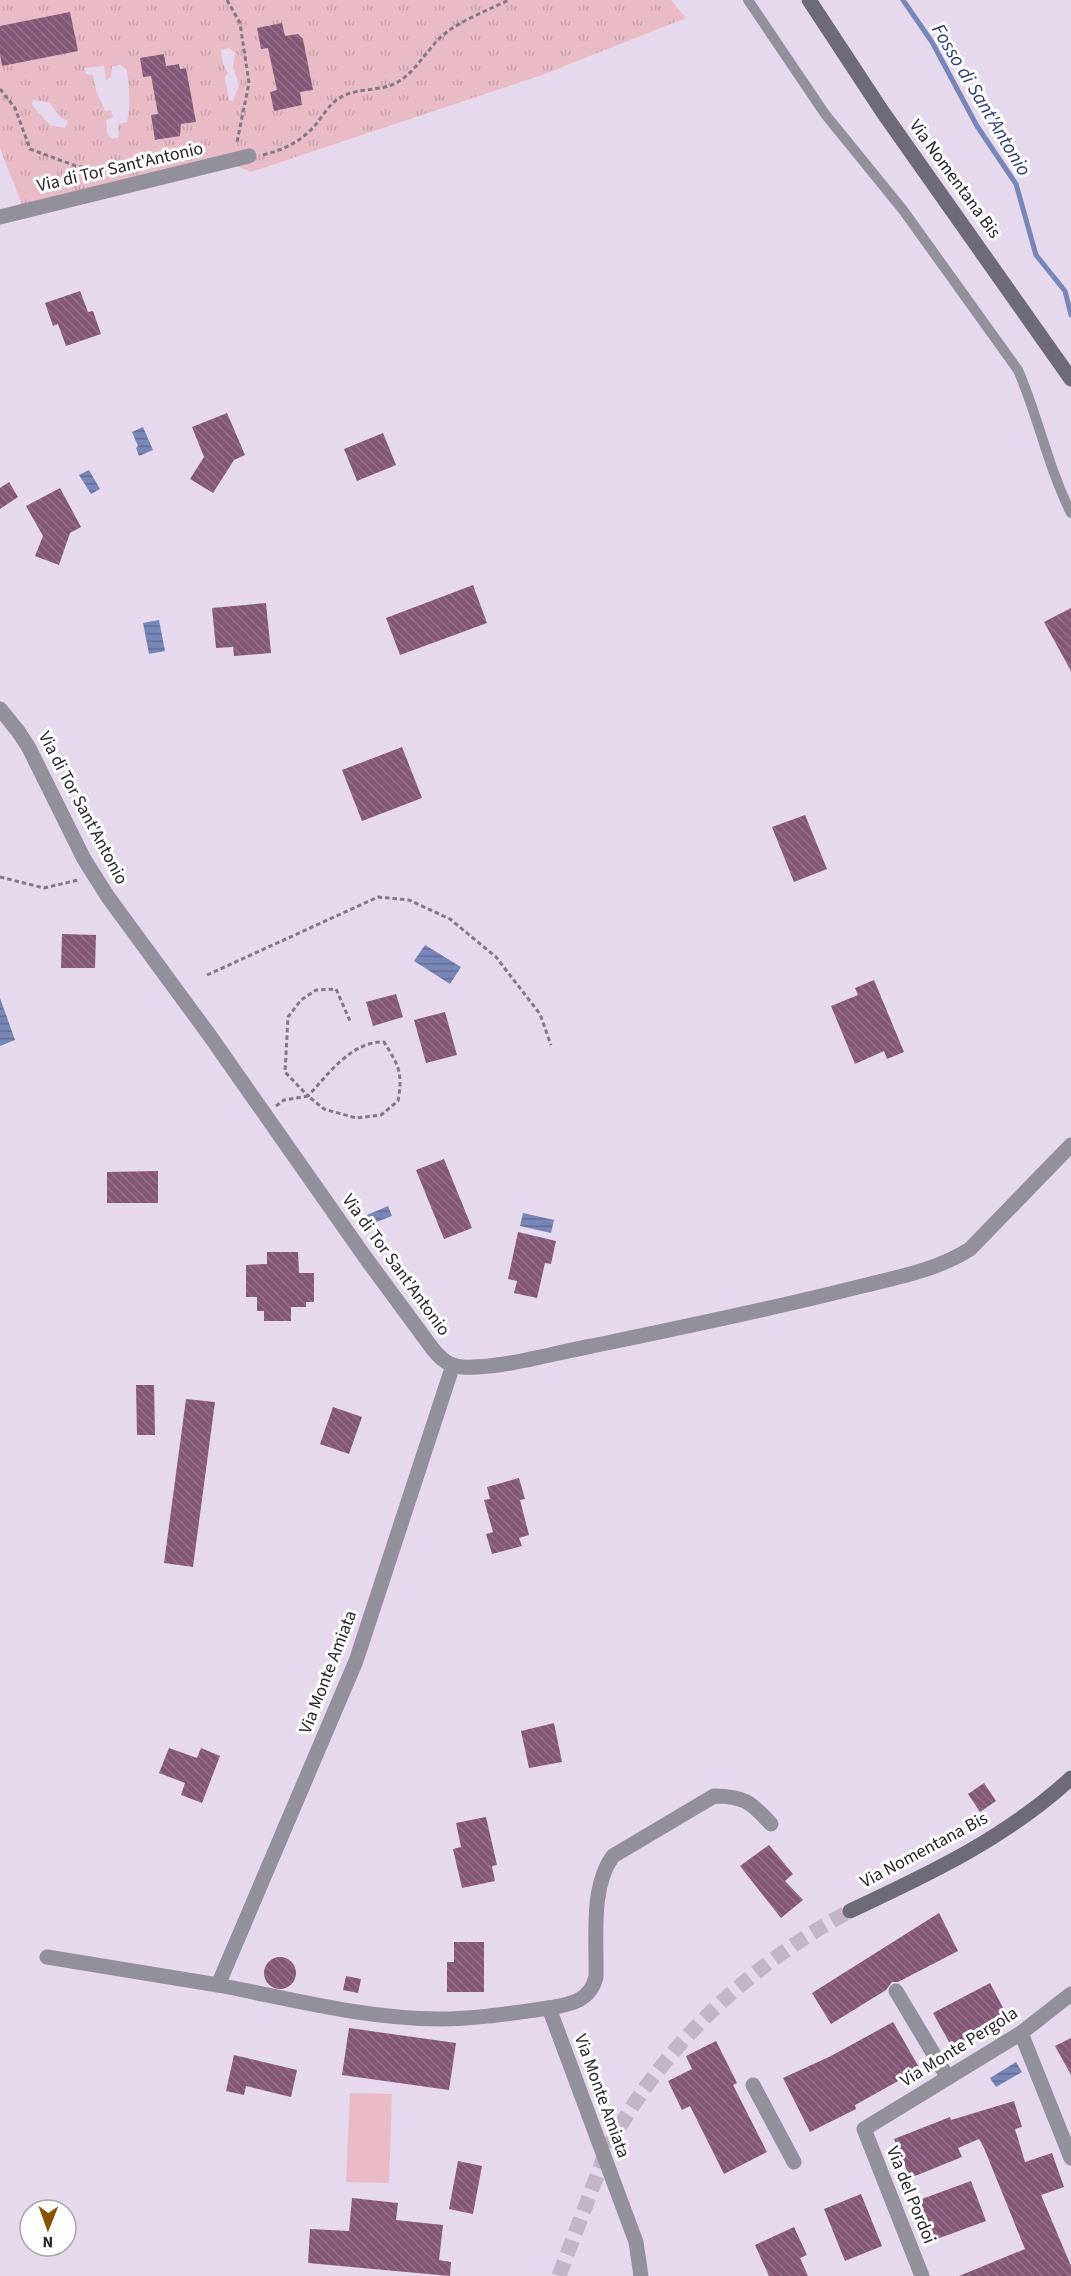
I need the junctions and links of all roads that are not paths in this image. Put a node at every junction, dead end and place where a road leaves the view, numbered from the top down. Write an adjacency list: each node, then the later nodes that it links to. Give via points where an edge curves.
1 (748, 0): 6 (lane, via 825,114 903,210 1018,370)
2 (809, 0): 5 (main road, Via Nomentana Bis, via 882,111)
3 (255, 156): 4 (street, Via di Tor Sant'Antonio)
4 (0, 217)
5 (1071, 379)
6 (1071, 513)
7 (0, 709): 9 (street, Via di Tor Sant'Antonio, via 29,748 95,878 432,1348)
8 (1071, 1145): 9 (street, via 970,1249 929,1268 659,1332 488,1366)
9 (453, 1365): 14 (street, Via Monte Amiata, via 356,1661)
10 (1071, 1778): 12 (main road, Via Nomentana Bis, via 1044,1802 973,1850)
11 (771, 1824): 17 (street, via 752,1804 731,1796 714,1796 613,1856 599,1886 596,1977 592,1988 577,2002)
12 (850, 1911)
13 (47, 1957): 14 (street)
14 (218, 1985): 17 (street, via 348,2010 418,2018 466,2018)
15 (896, 1991): 19 (street)
16 (1071, 1994): 18 (street, Via Monte Pergola)
17 (549, 2008): 24 (street, Via Monte Amiata, via 636,2242)
18 (1022, 2033): 19 (street, Via Monte Pergola); 22 (street)
19 (948, 2078): 21 (street, Via Monte Pergola)
20 (753, 2085): 23 (street)
21 (864, 2129): 25 (street, Via del Pordoi)
22 (1071, 2158)
23 (794, 2162)
24 (641, 2276)
25 (922, 2276)

